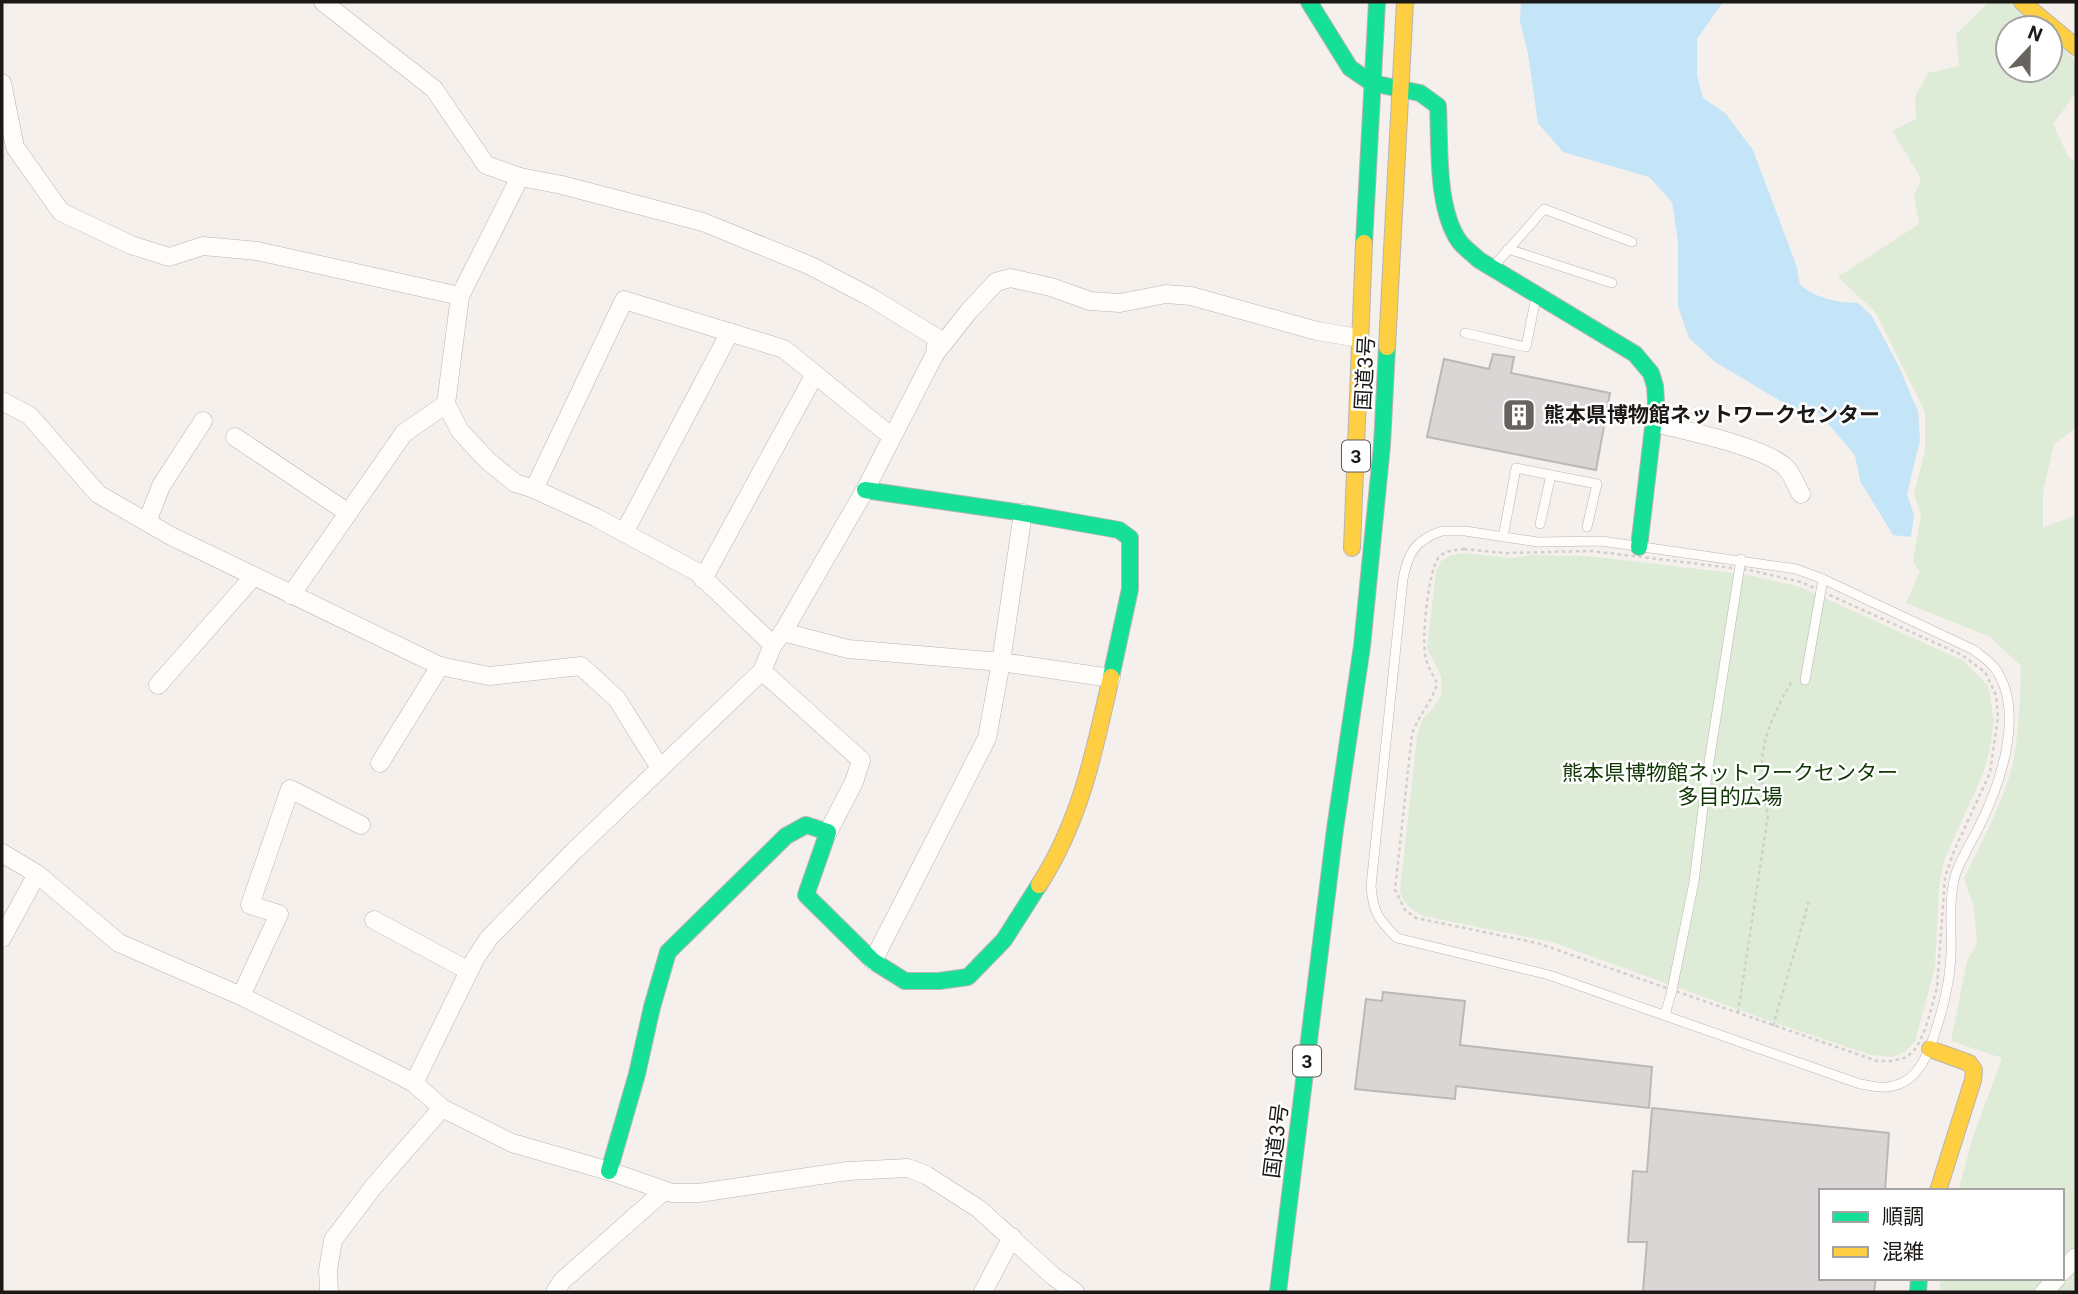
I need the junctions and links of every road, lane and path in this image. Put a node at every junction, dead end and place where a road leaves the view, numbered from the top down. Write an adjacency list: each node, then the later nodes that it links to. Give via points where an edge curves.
1 (323, 2): 10 (street, via 434,89 486,165)
2 (1309, 2): 8 (main road, via 1350,68)
3 (1377, 2): 8 (main road, 国道3号 / 3)
4 (1405, 2): 9 (main road, 国道3号 / 3)
5 (2022, 2): 6 (main road)
6 (2076, 47)
7 (2, 83): 16 (street, via 15,147 61,212 96,229 170,257 203,246 257,250)
8 (1372, 83): 9 (main road); 19 (main road, 国道3号 / 3)
9 (1402, 89): 13 (main road, via 1420,93 1438,106 1450,225 1460,243); 58 (main road, 国道3号 / 3, via 1382,445 1362,646)
10 (520, 177): 16 (street); 20 (street, via 703,222 811,266 937,338)
11 (1632, 242): 12 (lane, via 1544,209)
12 (1508, 249): 13 (lane); 14 (lane)
13 (1492, 268): 15 (main road)
14 (1612, 283)
15 (1536, 295): 18 (lane, via 1526,347); 25 (main road, via 1646,364 1657,393)
16 (460, 296): 23 (street)
17 (730, 332): 21 (street, via 784,349); 29 (street, via 624,300); 37 (street)
18 (1465, 333)
19 (1359, 338): 20 (street, via 1191,296 1090,301 1010,278 996,282); 41 (main road, 国道3号 / 3)
20 (935, 354): 27 (street)
21 (815, 374): 27 (street); 43 (street)
22 (2, 401): 34 (street, via 30,416 98,494)
23 (446, 404): 29 (street, via 460,431 487,460 515,483); 32 (street, via 404,433)
24 (203, 421): 34 (street, via 161,486)
25 (1655, 424): 31 (street, via 1764,455 1786,466); 39 (main road)
26 (235, 437): 32 (street)
27 (892, 437): 30 (street)
28 (1551, 475): 35 (lane); 36 (lane, via 1597,484); 38 (lane, via 1516,468)
29 (534, 489): 37 (street)
30 (865, 490): 33 (main road); 47 (street)
31 (1801, 494)
32 (347, 512): 45 (street)
33 (1023, 513): 48 (street); 51 (main road, via 1119,530 1130,538 1130,589)
34 (147, 522): 42 (street)
35 (1540, 524)
36 (1587, 527)
37 (624, 533): 43 (street)
38 (1503, 537): 39 (lane); 69 (lane, via 1441,531 1426,536 1406,563 1372,873 1373,909 1397,938 1549,975)
39 (1639, 547): 40 (lane)
40 (1741, 559): 44 (lane); 69 (lane, via 1694,882)
41 (1351, 562)
42 (254, 576): 45 (street); 54 (street)
43 (703, 579): 47 (street)
44 (1824, 579): 52 (lane); 71 (lane, via 1974,650 1993,666 2006,690 2010,717 2003,769 1956,874 1947,994)
45 (291, 595): 49 (street)
46 (1348, 618): 58 (main road, 国道3号 / 3)
47 (778, 639): 48 (street); 50 (street)
48 (1001, 662): 51 (street); 65 (street, via 987,738)
49 (440, 666): 55 (street); 56 (street, via 489,676 581,666 617,699)
50 (762, 671): 56 (street); 59 (street, via 861,760)
51 (1111, 678): 65 (main road, via 1090,772 1057,859 1004,940 968,977 905,981)
52 (1805, 680)
53 (1792, 681): 68 (path, via 1764,738 1762,793 1768,815)
54 (158, 685)
55 (380, 763)
56 (660, 768): 66 (street, via 489,938)
57 (361, 825): 67 (street, via 290,789 250,905 279,914)
58 (1335, 829): 84 (main road, 国道3号 / 3)
59 (828, 832): 65 (main road, via 806,895); 74 (main road, via 806,825 786,836 668,953)
60 (2, 853): 61 (street)
61 (37, 874): 64 (street); 67 (street, via 119,943)
62 (1809, 901): 70 (path)
63 (374, 920): 66 (street)
64 (2, 938)
65 (873, 961)
66 (469, 971): 72 (street)
67 (241, 996): 72 (street)
68 (1738, 1013)
69 (1665, 1015): 71 (lane, via 1873,1086 1906,1082 1920,1069)
70 (1773, 1026)
71 (1930, 1049): 75 (main road, via 1969,1063 1974,1070)
72 (414, 1083): 73 (street)
73 (442, 1108): 74 (street, via 512,1143); 80 (street, via 333,1240)
74 (609, 1171): 76 (street)
75 (1939, 1189)
76 (664, 1191): 77 (street, via 699,1193 848,1171 908,1168 979,1209); 81 (street)
77 (1013, 1237): 82 (street); 83 (street)
78 (2076, 1257): 79 (street)
79 (2064, 1270)
80 (329, 1292)
81 (555, 1292)
82 (983, 1292)
83 (1075, 1292)
84 (1278, 1292)

